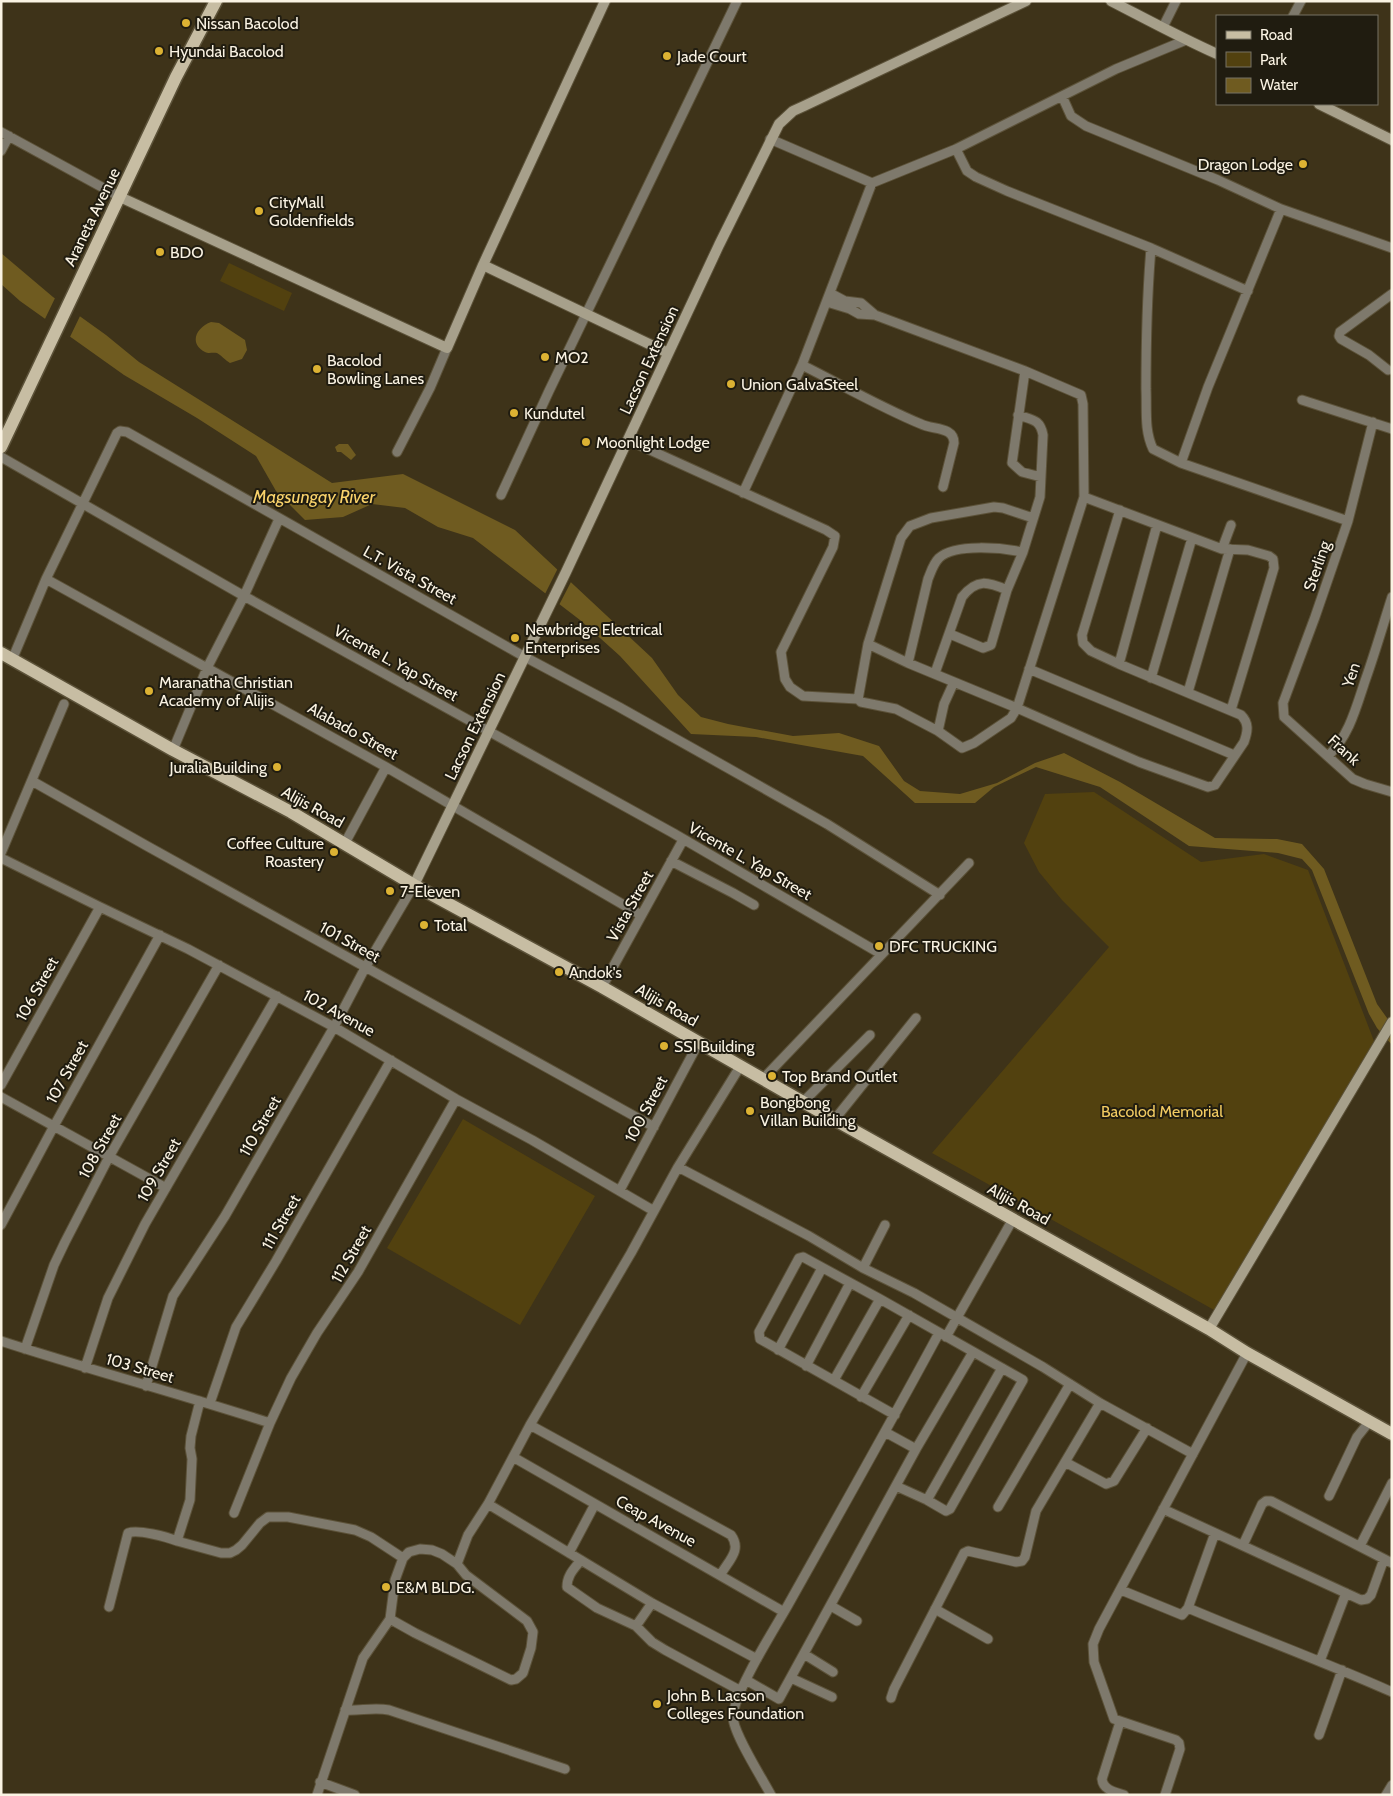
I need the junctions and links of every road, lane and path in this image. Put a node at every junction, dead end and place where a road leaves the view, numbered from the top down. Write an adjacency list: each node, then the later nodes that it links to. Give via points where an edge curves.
1 (216, 1): 20 (main road, Araneta Avenue)
2 (604, 1): 24 (street)
3 (737, 1): 28 (street)
4 (1026, 1): 15 (street, Lacson Extension, via 793,111 778,124)
5 (1111, 1): 9 (street)
6 (1176, 1): 9 (street)
7 (1301, 1): 8 (street)
8 (1294, 15)
9 (1164, 27): 10 (street)
10 (1186, 40): 11 (street); 12 (street)
11 (1216, 54)
12 (1062, 96): 17 (street); 21 (street, via 1071,116 1086,126)
13 (1321, 105): 16 (street)
14 (5, 134): 18 (street); 20 (street)
15 (770, 139): 19 (street); 30 (street, Lacson Extension)
16 (1392, 140)
17 (956, 148): 19 (street); 22 (street, via 966,171 976,178)
18 (1, 151)
19 (872, 183): 27 (street)
20 (120, 197): 29 (street); 39 (main road, Araneta Avenue)
21 (1282, 209): 23 (street); 25 (street)
22 (1151, 248): 25 (street); 42 (street, via 1147,298 1146,432 1153,449)
23 (1392, 248)
24 (483, 265): 28 (street); 29 (street)
25 (1248, 291): 42 (street)
26 (1392, 294): 32 (street, via 1340,332 1339,336)
27 (829, 298): 31 (street); 33 (street, via 859,314 875,315)
28 (586, 314): 30 (street); 46 (street)
29 (447, 348): 40 (street)
30 (668, 353): 38 (street, Lacson Extension)
31 (802, 365): 44 (street, via 922,425 949,432 954,443); 45 (street)
32 (1391, 370)
33 (1025, 371): 35 (street); 47 (street, via 1082,398 1085,420)
34 (1302, 400): 36 (street)
35 (1018, 415): 43 (street, via 1037,422 1041,427); 43 (street, via 1012,463 1022,472)
36 (1373, 422): 37 (street); 52 (street, Sterling)
37 (1392, 429)
38 (628, 440): 45 (street); 65 (street, Lacson Extension)
39 (1, 447)
40 (397, 452)
41 (1, 457): 48 (street, Vicente L. Yap Street)
42 (1181, 463): 52 (street)
43 (1042, 477): 50 (street)
44 (943, 487)
45 (743, 493): 74 (street, via 835,536 833,547 781,652 785,679 797,693)
46 (501, 495)
47 (1084, 497): 49 (street); 69 (street)
48 (82, 504): 51 (street, L.T. Vista Street, via 117,433 123,431); 58 (street, L.T. Vista Street); 60 (street, Vicente L. Yap Street)
49 (1120, 510): 53 (street); 67 (street, via 1082,643 1091,651)
50 (1033, 518): 57 (street); 63 (street, via 994,507 931,518 910,526 901,538)
51 (279, 519): 60 (street); 65 (street, L.T. Vista Street)
52 (1348, 521): 78 (street, Sterling, via 1283,702)
53 (1157, 524): 55 (street); 67 (street)
54 (1231, 524): 56 (street)
55 (1192, 538): 56 (street); 71 (street)
56 (1226, 549): 73 (street); 77 (street, via 1259,553 1269,556 1275,563)
57 (1022, 552): 59 (street); 66 (street, via 996,547 974,548 940,557 928,579)
58 (46, 579): 64 (street, L.T. Vista Street); 68 (street, Alabado Street)
59 (1007, 590): 62 (street, via 989,583 972,586 962,596); 62 (street, via 991,645 983,648)
60 (244, 596): 68 (street); 80 (street, Vicente L. Yap Street)
61 (1392, 597): 83 (street, Yen, via 1351,720 1337,748)
62 (950, 634): 70 (street)
63 (868, 644): 66 (street); 74 (street)
64 (7, 657): 81 (main road, Alijis Road)
65 (525, 657): 80 (street, Lacson Extension); 95 (street, L.T. Vista Street, via 818,819)
66 (908, 663): 70 (street)
67 (1120, 664): 71 (street)
68 (207, 668): 81 (street); 84 (street, Alabado Street)
69 (1029, 669): 76 (street); 82 (street)
70 (935, 673): 72 (street)
71 (1151, 678): 73 (street)
72 (954, 682): 76 (street); 79 (street, via 944,704)
73 (1188, 692): 77 (street)
74 (858, 698): 79 (street, via 861,702 896,709)
75 (64, 704): 85 (street)
76 (1017, 708): 79 (street, via 1011,718 962,748); 82 (street, via 1139,762 1208,787 1218,782)
77 (1231, 710): 82 (street, via 1241,714 1248,727 1244,742)
78 (1284, 717): 83 (street, Frank)
79 (938, 731)
80 (490, 732): 87 (street, Lacson Extension); 88 (street, Vicente L. Yap Street)
81 (174, 750): 89 (main road, Alijis Road)
82 (1234, 755)
83 (1328, 756): 86 (street, Frank, via 1353,778)
84 (386, 767): 87 (street, Alabado Street); 89 (street)
85 (32, 781): 90 (street); 102 (street, 101 Street)
86 (1391, 789)
87 (453, 806): 94 (street, Lacson Extension); 98 (street, Alabado Street)
88 (683, 840): 92 (street, Vista Street); 100 (street, Vicente L. Yap Street)
89 (345, 843): 94 (main road, Alijis Road)
90 (1, 853)
91 (1, 858): 97 (street, 102 Avenue)
92 (671, 862): 96 (street); 98 (street, Vista Street)
93 (969, 863): 95 (street)
94 (414, 886): 102 (street, 110 Street); 103 (main road, Alijis Road)
95 (940, 895): 100 (street)
96 (754, 906)
97 (100, 907): 99 (street, 102 Avenue); 113 (street, 106 Street)
98 (641, 915): 103 (street, Vista Street)
99 (160, 935): 101 (street, 102 Avenue); 118 (street, 107 Street)
100 (881, 954): 112 (street)
101 (219, 966): 104 (street, 102 Avenue); 120 (street, 108 Street)
102 (365, 968): 107 (street, 110 Street); 119 (street, 101 Street)
103 (602, 987): 109 (main road, Alijis Road)
104 (277, 996): 107 (street, 102 Avenue); 122 (street, 109 Street)
105 (916, 1018): 117 (street)
106 (1392, 1022): 134 (street)
107 (334, 1027): 110 (street, 102 Avenue); 146 (street, 110 Street, via 225,1216 173,1296)
108 (870, 1035): 116 (street)
109 (699, 1042): 111 (main road, Alijis Road); 119 (street, 100 Street)
110 (391, 1060): 115 (street, 102 Avenue); 149 (street, 111 Street, via 236,1327)
111 (740, 1065): 112 (main road, Alijis Road); 121 (street)
112 (763, 1079): 116 (main road, Alijis Road)
113 (1, 1085)
114 (1, 1097): 118 (street)
115 (456, 1099): 123 (street, 102 Avenue); 153 (street, 112 Street, via 358,1272 291,1378)
116 (803, 1102): 117 (main road, Alijis Road)
117 (835, 1119): 125 (main road, Alijis Road)
118 (54, 1126): 120 (street); 126 (street, 107 Street)
119 (654, 1127): 123 (street, 100 Street)
120 (110, 1157): 122 (street); 137 (street, 108 Street, via 54,1265)
121 (678, 1167): 124 (street); 129 (street)
122 (166, 1188): 142 (street, 109 Street, via 108,1298)
123 (620, 1190): 124 (street, 102 Avenue)
124 (654, 1211): 154 (street)
125 (1012, 1219): 133 (street); 134 (main road, Alijis Road)
126 (1, 1225)
127 (885, 1225): 129 (street)
128 (822, 1268): 130 (street); 138 (street); 138 (street, via 799,1258 760,1332 760,1339)
129 (863, 1268): 133 (street)
130 (850, 1283): 131 (street); 141 (street)
131 (880, 1299): 132 (street); 144 (street)
132 (909, 1315): 135 (street); 147 (street)
133 (956, 1318): 135 (street); 145 (street)
134 (1209, 1328): 140 (main road, Alijis Road)
135 (942, 1335): 139 (street); 151 (street)
136 (1, 1341): 137 (street, 103 Street)
137 (25, 1349): 142 (street, 103 Street)
138 (778, 1350): 141 (street)
139 (972, 1352): 143 (street); 158 (street)
140 (1247, 1353): 152 (main road, Alijis Road); 159 (street)
141 (806, 1366): 144 (street)
142 (85, 1368): 146 (street, 103 Street)
143 (1002, 1368): 165 (street); 165 (street, via 1020,1377 1022,1383 950,1510 946,1512)
144 (834, 1380): 147 (street)
145 (1070, 1384): 150 (street); 168 (street)
146 (146, 1386): 148 (street, 103 Street)
147 (862, 1397): 151 (street)
148 (200, 1401): 149 (street, 103 Street); 172 (street, via 191,1436 190,1500)
149 (210, 1403): 153 (street, 103 Street)
150 (1100, 1403): 155 (street); 161 (street)
151 (895, 1415): 156 (street)
152 (1369, 1422): 157 (main road, Alijis Road); 164 (street, via 1356,1437)
153 (270, 1423): 170 (street, 112 Street)
154 (530, 1425): 160 (street); 180 (street, via 731,1535 736,1548)
155 (1147, 1428): 159 (street); 161 (street, via 1110,1483 1106,1484)
156 (885, 1432): 158 (street); 188 (street)
157 (1392, 1434)
158 (916, 1449): 163 (street)
159 (1193, 1454): 169 (street)
160 (513, 1457): 166 (street); 167 (street, Ceap Avenue)
161 (1065, 1462): 187 (street, via 1036,1511 1026,1557 1016,1562 968,1551 964,1553)
162 (1392, 1482): 174 (street)
163 (896, 1486): 165 (street); 184 (street)
164 (1330, 1496)
165 (927, 1500)
166 (488, 1504): 175 (street); 179 (street, via 468,1535)
167 (595, 1504): 175 (street); 180 (street, Ceap Avenue)
168 (998, 1507)
169 (1163, 1509): 171 (street); 181 (street)
170 (234, 1513)
171 (1215, 1533): 173 (street); 186 (street)
172 (177, 1541): 176 (street, via 230,1553 268,1517 288,1517 355,1530); 185 (street, via 165,1536 128,1534)
173 (1243, 1545): 174 (street, via 1262,1504 1271,1500); 182 (street)
174 (1360, 1546): 178 (street)
175 (569, 1553): 177 (street)
176 (403, 1558): 179 (street, via 409,1552 432,1550); 189 (street, via 395,1580)
177 (581, 1560): 183 (street); 191 (street, via 569,1575 567,1587 597,1608)
178 (1388, 1561): 182 (street, via 1367,1599 1361,1600)
179 (457, 1564): 189 (street, via 466,1575 530,1625 532,1648 522,1673 516,1678 511,1680)
180 (721, 1574): 188 (street, Ceap Avenue)
181 (1121, 1590): 186 (street, via 1178,1614 1182,1615); 205 (street, via 1093,1644 1094,1662 1111,1713)
182 (1346, 1593): 195 (street)
183 (652, 1603): 191 (street); 194 (street)
184 (831, 1606): 190 (street); 193 (street)
185 (109, 1607)
186 (1188, 1608): 195 (street)
187 (935, 1609): 192 (street); 203 (street)
188 (784, 1612): 194 (street)
189 (390, 1619): 204 (street, via 363,1658)
190 (857, 1621)
191 (636, 1626): 200 (street, via 652,1642)
192 (988, 1639)
193 (804, 1654): 197 (street); 198 (street)
194 (757, 1659): 199 (street)
195 (1320, 1661): 196 (street)
196 (1342, 1670): 201 (street); 206 (street)
197 (833, 1672)
198 (791, 1678): 199 (street, via 778,1699); 202 (street)
199 (746, 1680): 200 (street)
200 (741, 1691): 212 (street, via 733,1716 735,1729)
201 (1392, 1692)
202 (832, 1697)
203 (891, 1698)
204 (345, 1710): 207 (street, via 389,1710); 208 (street)
205 (1120, 1722): 213 (street, via 1102,1784); 214 (street, via 1180,1743)
206 (1319, 1735)
207 (565, 1770)
208 (320, 1782): 210 (street); 211 (street)
209 (1392, 1785): 215 (street)
210 (317, 1795)
211 (355, 1795)
212 (771, 1795)
213 (1124, 1795)
214 (1165, 1795)
215 (1386, 1795)

